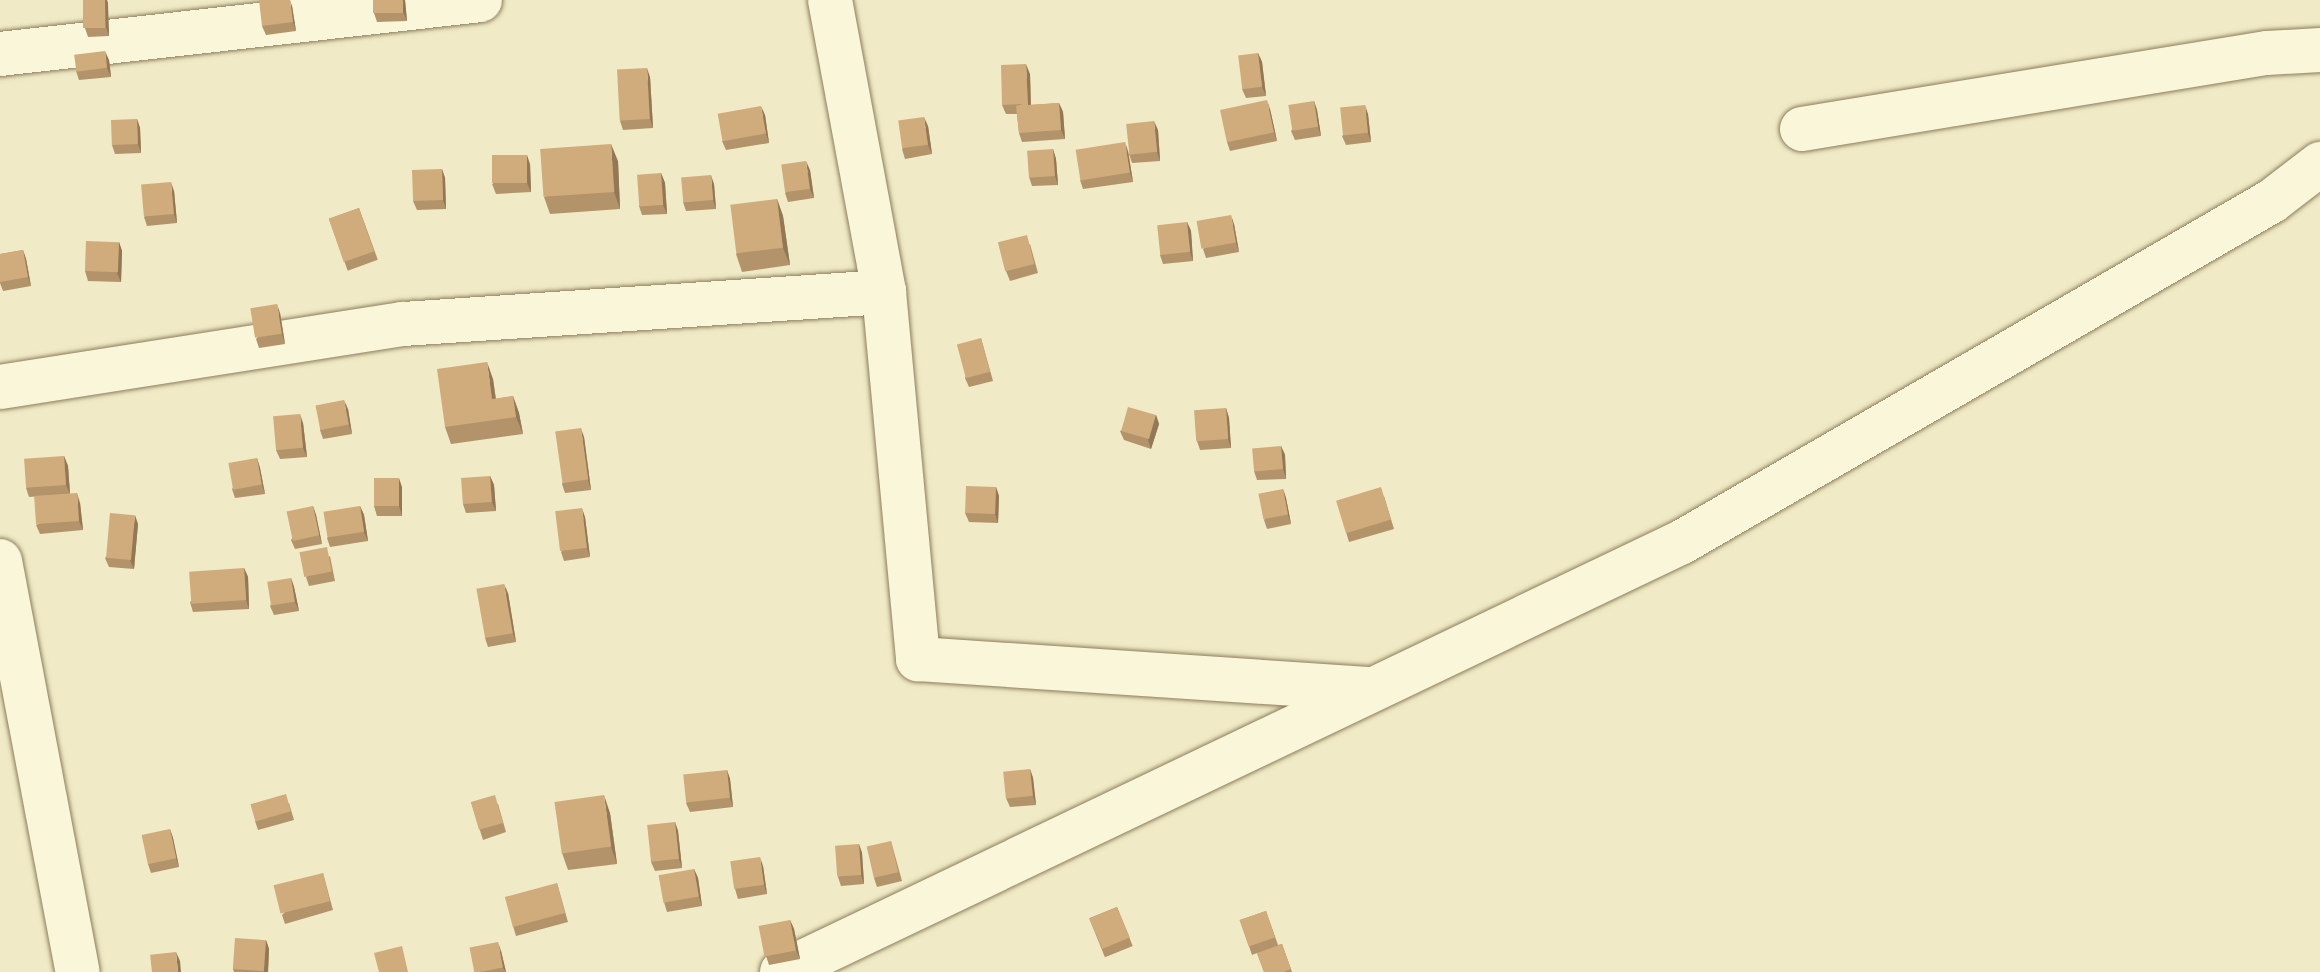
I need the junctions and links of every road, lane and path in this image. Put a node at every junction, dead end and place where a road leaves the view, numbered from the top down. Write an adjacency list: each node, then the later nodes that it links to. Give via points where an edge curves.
1 (480, 0): 4 (street)
2 (830, 0): 7 (street)
3 (2320, 50): 5 (street, via 2267,53)
4 (0, 54)
5 (1802, 129)
6 (2320, 164): 10 (street, via 2272,201 1682,542)
7 (884, 292): 8 (street, via 403,324); 10 (street, via 918,659)
8 (0, 387)
9 (0, 561): 11 (street)
10 (1373, 690): 13 (street)
11 (16, 728): 12 (street)
12 (78, 972)
13 (782, 972)

